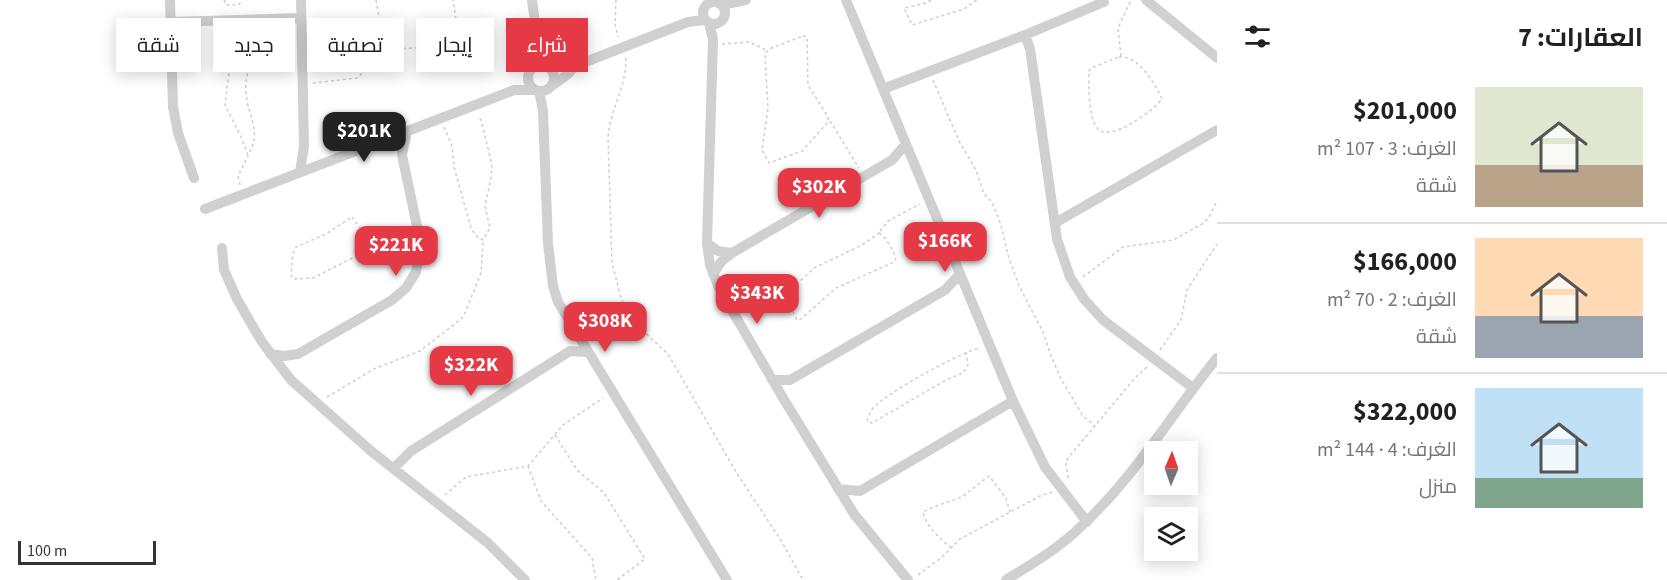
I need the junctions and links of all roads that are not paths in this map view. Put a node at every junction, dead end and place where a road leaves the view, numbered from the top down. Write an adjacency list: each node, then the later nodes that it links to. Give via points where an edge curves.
1 (170, 0): 10 (street)
2 (301, 0): 11 (street)
3 (532, 0): 12 (street)
4 (846, 0): 24 (street)
5 (745, 1): 8 (street)
6 (1104, 2): 14 (street)
7 (1150, 2): 16 (street)
8 (720, 9): 9 (street, via 710,3); 9 (street, via 715,24); 15 (street)
9 (705, 12): 15 (street); 17 (street)
10 (171, 18)
11 (301, 18): 13 (street); 32 (street)
12 (534, 18)
13 (201, 21)
14 (1025, 35): 24 (street); 40 (street)
15 (713, 42): 41 (street)
16 (1217, 58)
17 (588, 60)
18 (172, 72): 38 (street, via 175,120)
19 (531, 72): 25 (street)
20 (532, 72): 26 (street, via 530,83)
21 (551, 72): 23 (street)
22 (570, 72): 23 (street)
23 (552, 86): 26 (street, via 545,91); 27 (street)
24 (883, 89): 31 (street)
25 (514, 90): 26 (street); 29 (street)
26 (537, 90): 27 (street)
27 (543, 111): 48 (street, via 546,215 554,286 562,310)
28 (1217, 130): 40 (street)
29 (407, 131): 30 (street); 33 (street)
30 (384, 140): 33 (street); 36 (street)
31 (906, 145): 34 (street); 35 (street)
32 (304, 146): 36 (street); 37 (street)
33 (402, 155): 52 (street, via 420,236 421,255 416,272 400,294)
34 (892, 160): 35 (street); 43 (street)
35 (913, 162): 45 (street)
36 (320, 165): 37 (street)
37 (300, 172): 39 (street)
38 (194, 178)
39 (205, 209)
40 (1055, 223): 57 (street, via 1060,252 1084,299 1103,320)
41 (707, 243): 43 (street, via 718,251); 44 (street)
42 (222, 248): 51 (street, via 226,277)
43 (732, 253): 44 (street)
44 (712, 274): 55 (street)
45 (960, 274): 46 (street); 47 (street)
46 (945, 290): 47 (street); 56 (street)
47 (967, 290): 59 (street)
48 (577, 334): 49 (street); 50 (street)
49 (570, 351): 50 (street); 60 (street, via 411,451)
50 (587, 352): 65 (street)
51 (270, 354): 52 (street); 54 (street)
52 (298, 354): 54 (street)
53 (1217, 358): 57 (street)
54 (291, 380): 60 (street)
55 (772, 380): 56 (street); 58 (street)
56 (790, 380): 58 (street)
57 (1193, 388): 64 (street, via 1136,465)
58 (783, 398): 61 (street)
59 (1013, 401): 62 (street); 64 (street, via 1036,453)
60 (393, 468): 66 (street, via 488,543)
61 (838, 489): 62 (street); 63 (street)
62 (860, 491): 63 (street)
63 (854, 514): 67 (street)
64 (1087, 522): 68 (street, via 1051,552)
65 (724, 579)
66 (525, 580)
67 (908, 580)
68 (1006, 580)

